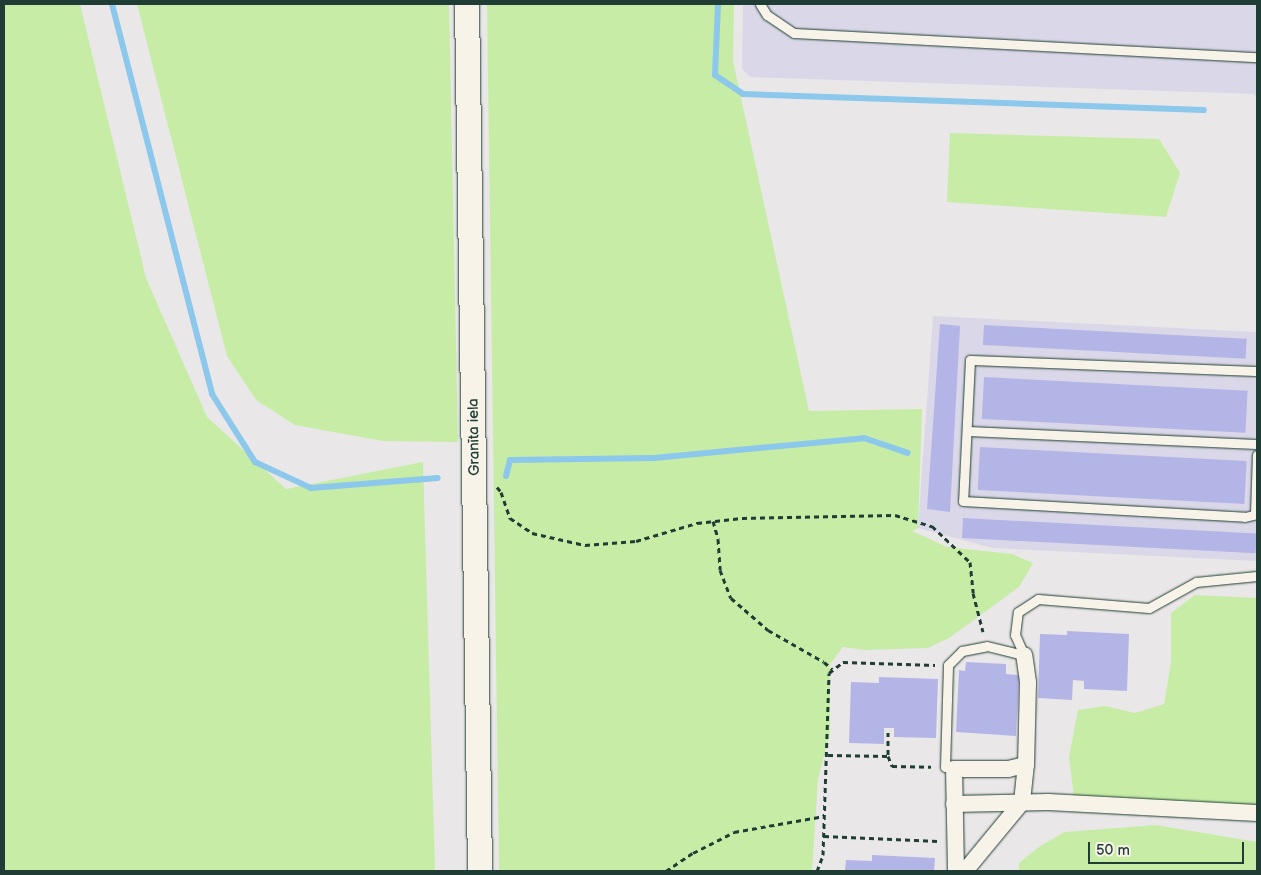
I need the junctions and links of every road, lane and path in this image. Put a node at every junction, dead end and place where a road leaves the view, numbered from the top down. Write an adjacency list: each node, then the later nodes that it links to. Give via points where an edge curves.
1 (467, 4): 8 (main road, Granīta iela)
2 (760, 4): 3 (lane, via 768,15 794,33)
3 (1257, 57)
4 (1257, 372): 5 (lane, via 970,360)
5 (967, 430): 6 (lane); 9 (lane, via 963,501 1245,517)
6 (1257, 444)
7 (1257, 456): 9 (lane)
8 (474, 462): 10 (path, via 501,492 510,518 532,533 585,545 636,541); 27 (main road, Granīta iela)
9 (1256, 514)
10 (713, 521): 12 (path, via 895,515 932,526 970,562 973,593); 15 (path, via 720,570 731,598 768,630)
11 (1257, 576): 13 (lane, via 1196,582 1149,608 1038,599 1018,612 1015,635)
12 (987, 646): 13 (lane); 14 (lane, via 962,651)
13 (1024, 655): 19 (street, via 1028,682)
14 (948, 665): 15 (path, via 842,662); 20 (lane)
15 (832, 669): 17 (path, via 828,682)
16 (888, 732): 18 (path)
17 (828, 754): 18 (path); 24 (path)
18 (888, 756): 20 (path, via 892,766)
19 (1026, 765): 20 (street, via 1008,769); 21 (street)
20 (949, 768): 22 (street)
21 (1022, 802): 22 (street); 23 (street); 31 (street)
22 (954, 804): 26 (street)
23 (1257, 813)
24 (825, 816): 25 (path); 28 (path, via 734,832)
25 (824, 836): 26 (path); 29 (path, via 823,855)
26 (954, 842): 30 (street)
27 (480, 871)
28 (666, 871)
29 (817, 871)
30 (956, 871)
31 (964, 871)

